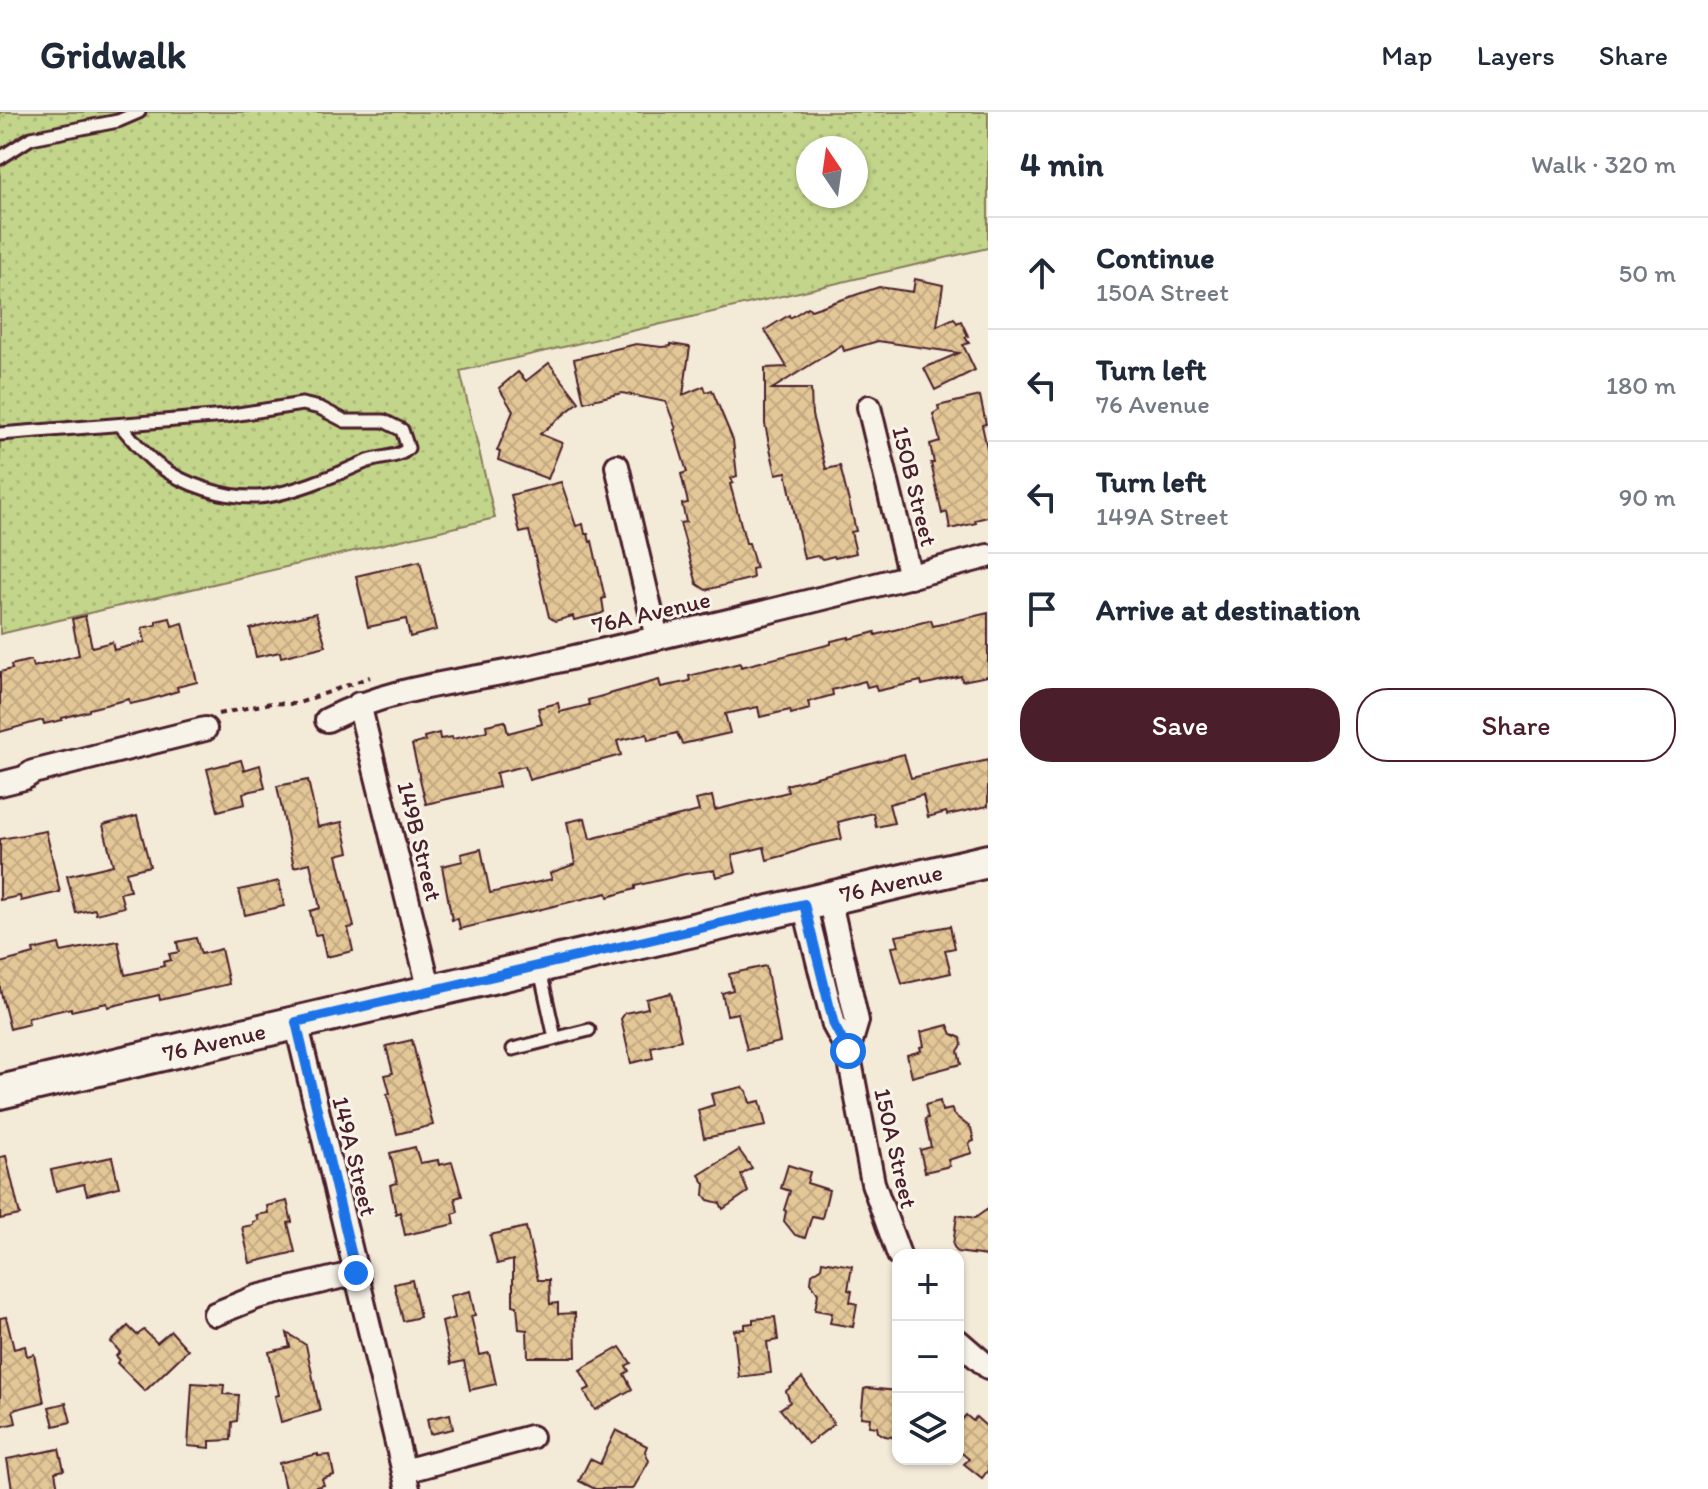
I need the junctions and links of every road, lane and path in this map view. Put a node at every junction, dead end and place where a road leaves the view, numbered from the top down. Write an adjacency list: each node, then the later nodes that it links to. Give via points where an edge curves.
1 (139, 112): 2 (lane, via 31,138)
2 (0, 158)
3 (869, 407): 8 (street, 150B Street)
4 (120, 425): 4 (lane, via 302,404 345,421 384,421 402,430 408,448 334,477 259,497 222,494 181,478 157,465); 5 (lane)
5 (0, 434)
6 (617, 466): 9 (street)
7 (988, 556): 8 (street, 76A Avenue)
8 (910, 577): 9 (street, 76A Avenue)
9 (657, 638): 11 (street, 76A Avenue)
10 (370, 677): 13 (path, via 296,704 271,703)
11 (359, 704): 12 (street, 76A Avenue); 18 (street, 149B Street)
12 (327, 720)
13 (209, 722): 14 (street)
14 (0, 784)
15 (988, 861): 16 (street, 76 Avenue)
16 (817, 901): 17 (street, 76 Avenue); 24 (street, 150A Street, via 830,1011 848,1051 873,1183)
17 (539, 966): 18 (street, 76 Avenue); 21 (lane)
18 (430, 991): 19 (street, 76 Avenue)
19 (296, 1022): 23 (street, 76 Avenue); 25 (street, 149A Street)
20 (589, 1030): 21 (lane)
21 (555, 1038): 22 (lane)
22 (513, 1049)
23 (0, 1092)
24 (897, 1249)
25 (356, 1273): 26 (street, via 257,1297); 30 (street, 149A Street)
26 (215, 1314)
27 (964, 1346): 28 (street)
28 (988, 1367)
29 (531, 1437): 30 (street)
30 (406, 1480)

